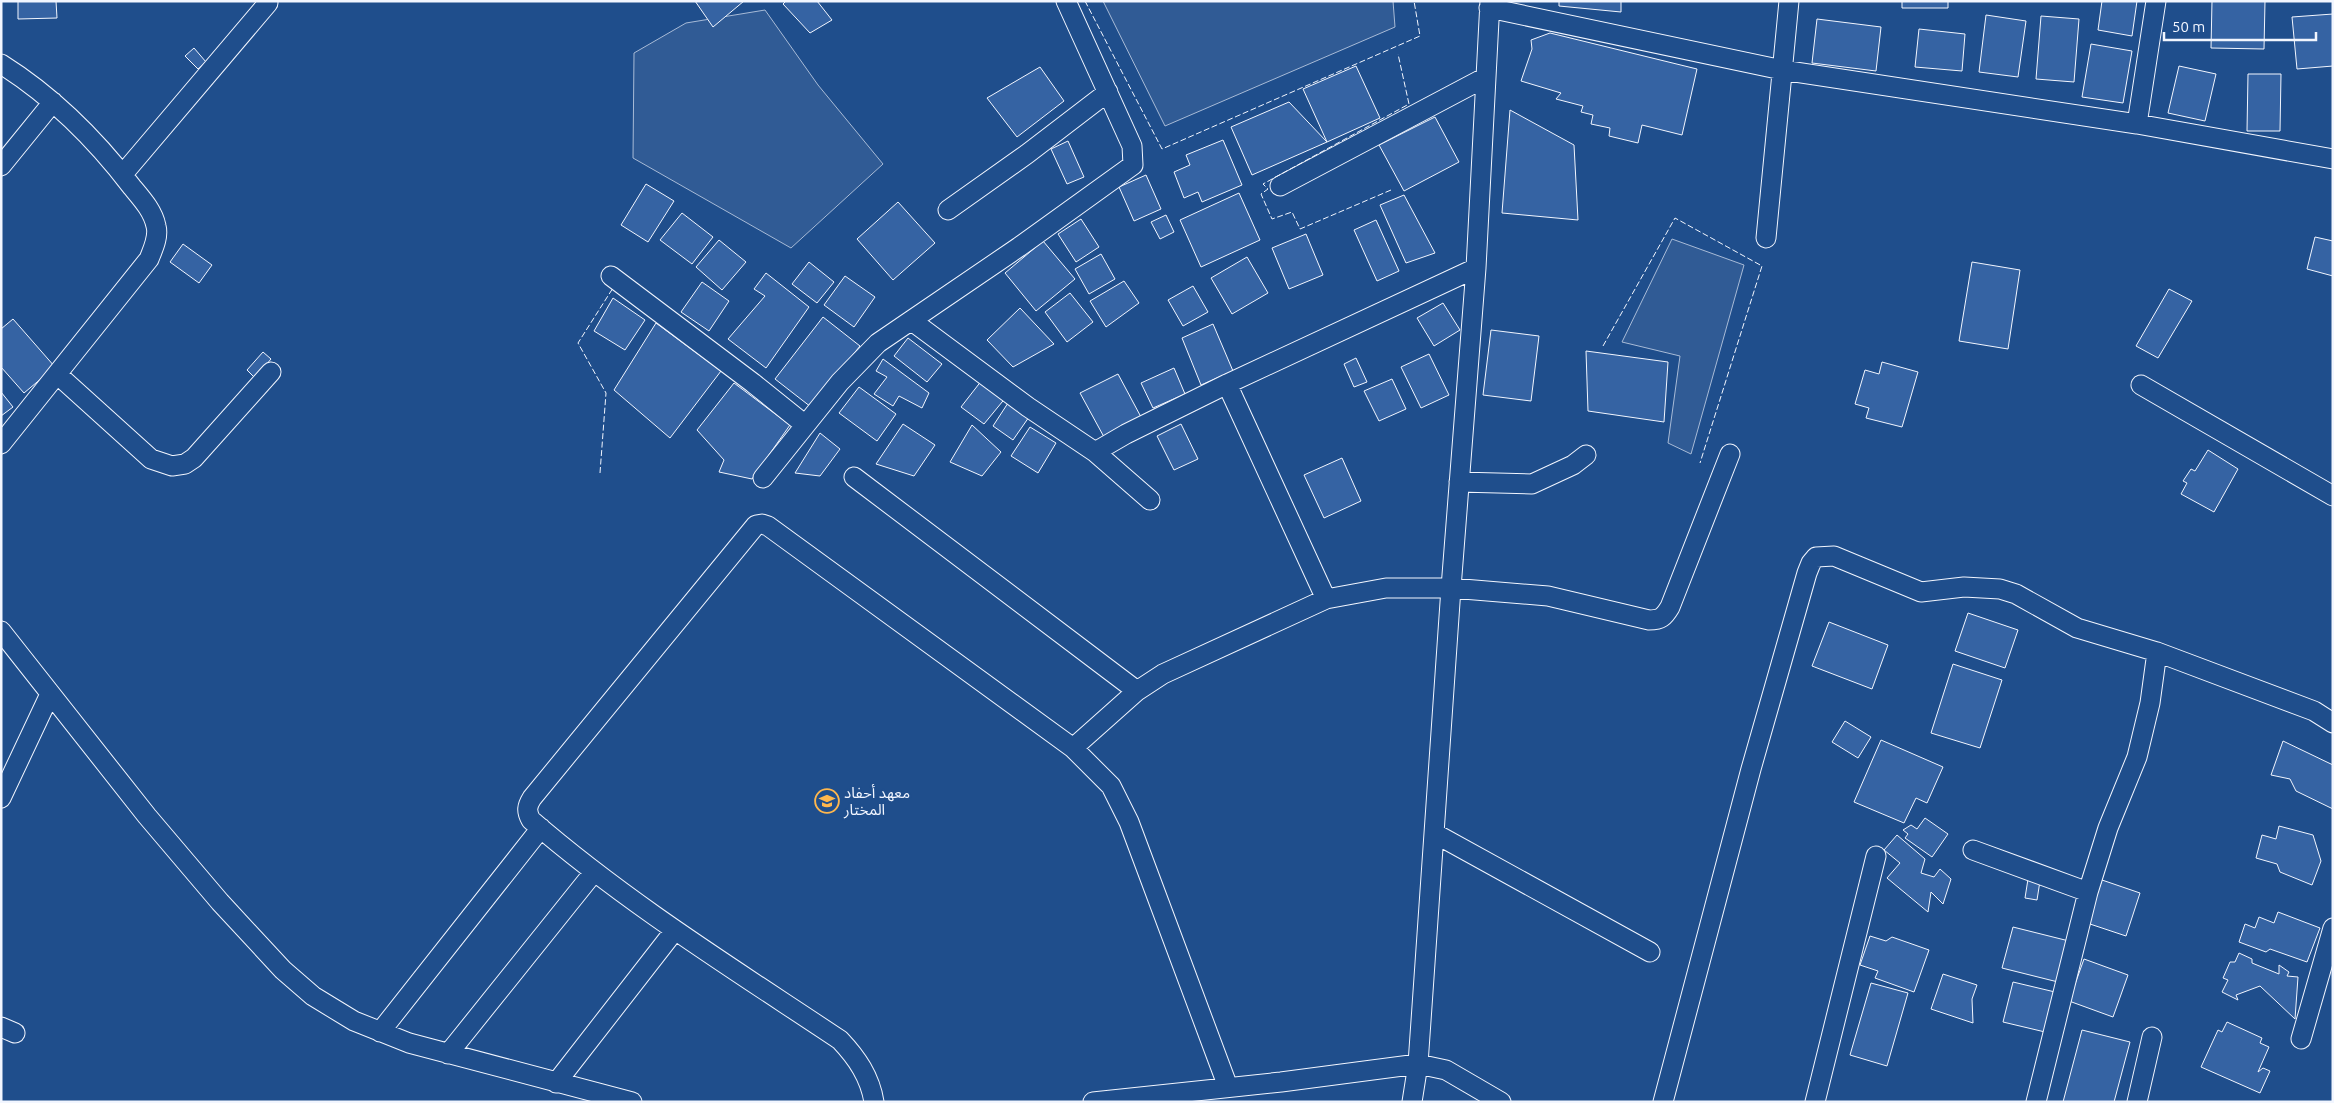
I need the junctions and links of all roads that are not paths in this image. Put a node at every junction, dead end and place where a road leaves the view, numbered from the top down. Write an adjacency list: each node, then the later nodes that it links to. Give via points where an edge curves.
1 (1066, 1): 9 (street)
2 (1789, 1): 7 (street)
3 (2156, 1): 11 (street)
4 (268, 3): 14 (street)
5 (1490, 5): 7 (street); 8 (street)
6 (1, 64): 10 (street)
7 (1782, 70): 11 (street); 17 (street)
8 (1486, 77): 15 (street); 18 (street)
9 (1108, 92): 16 (street); 20 (street, via 1132,146 1133,165)
10 (53, 102): 13 (street); 14 (street)
11 (2137, 124): 12 (street)
12 (2333, 159)
13 (1, 166)
14 (123, 174): 22 (street, via 149,209 157,227 155,245 149,259)
15 (1280, 186)
16 (948, 210)
17 (1766, 238)
18 (1476, 268): 23 (street); 32 (street)
19 (611, 276): 25 (street)
20 (912, 321): 25 (street, via 878,342 864,355); 27 (street)
21 (271, 372): 22 (street, via 194,458 185,464 172,466 150,459)
22 (58, 375): 26 (street)
23 (1227, 384): 27 (street); 36 (street)
24 (2141, 385): 33 (street)
25 (804, 424): 31 (street)
26 (1, 444)
27 (1095, 452): 34 (street)
28 (1730, 454): 35 (street, via 1664,617 1649,620 1548,596)
29 (1586, 455): 32 (street, via 1573,465 1532,484)
30 (854, 477): 39 (street)
31 (763, 478)
32 (1459, 482): 35 (street)
33 (2333, 496)
34 (1150, 500)
35 (1451, 588): 36 (street, via 1386,588); 45 (street)
36 (1326, 599): 39 (street, via 1178,666)
37 (1, 631): 40 (street)
38 (2156, 652): 41 (street, via 2314,711); 49 (street, via 2150,703 2137,757 2108,828); 65 (street, via 2077,628 2016,594 2000,589 1964,586 1921,592 1834,556 1816,557 1810,563 1754,759)
39 (1137, 691): 42 (street)
40 (50, 694): 43 (street); 53 (street, via 153,823 277,964 331,1009)
41 (2333, 723)
42 (1073, 748): 44 (street, via 762,524 753,528 532,798 527,813); 59 (street, via 1111,786 1120,801)
43 (1, 798)
44 (541, 828): 48 (street); 53 (street)
45 (1434, 832): 52 (street); 57 (street)
46 (1973, 850): 49 (street)
47 (1876, 856): 66 (street)
48 (594, 872): 51 (street); 56 (street)
49 (2088, 892): 67 (street)
50 (2333, 928): 55 (street)
51 (675, 930): 58 (street); 61 (street, via 840,1040 858,1060 872,1088)
52 (1650, 952)
53 (380, 1032): 56 (street)
54 (2152, 1037): 68 (street)
55 (2300, 1039)
56 (448, 1054): 58 (street)
57 (1418, 1064): 59 (street); 63 (street); 64 (street, via 1446,1070)
58 (556, 1083): 60 (street)
59 (1228, 1087): 62 (street)
60 (632, 1102)
61 (874, 1102)
62 (1093, 1102)
63 (1412, 1102)
64 (1501, 1102)
65 (1663, 1102)
66 (1815, 1102)
67 (2036, 1102)
68 (2138, 1102)

